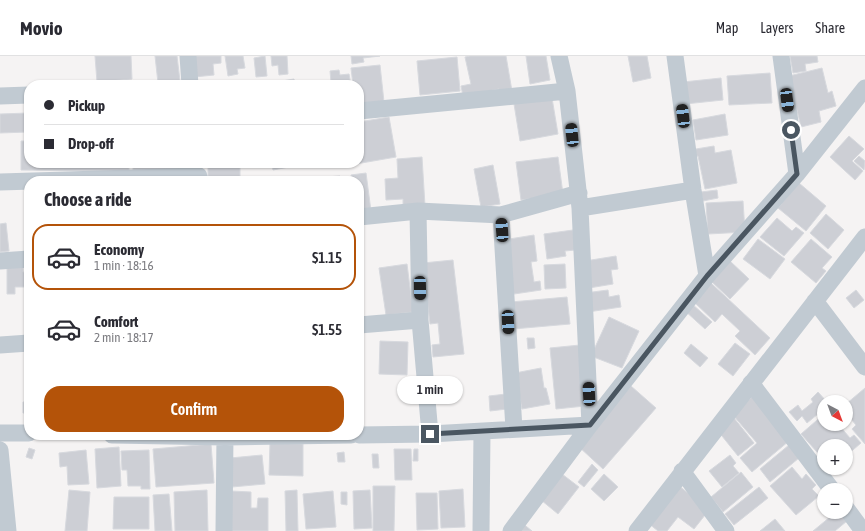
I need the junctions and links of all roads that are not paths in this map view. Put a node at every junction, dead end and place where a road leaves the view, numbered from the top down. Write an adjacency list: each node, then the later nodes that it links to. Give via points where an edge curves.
1 (188, 56): 5 (street)
2 (559, 56): 7 (street)
3 (675, 56): 16 (street)
4 (781, 56): 12 (street)
5 (190, 80)
6 (865, 88): 12 (street)
7 (567, 91): 10 (street); 17 (street)
8 (24, 94): 9 (street)
9 (0, 96)
10 (364, 111)
11 (199, 173): 13 (street)
12 (797, 174): 24 (street)
13 (133, 176)
14 (24, 181): 15 (street)
15 (0, 182)
16 (693, 190): 17 (street); 24 (street)
17 (579, 201): 19 (street); 32 (street)
18 (418, 211): 19 (street); 20 (street); 26 (street)
19 (501, 215): 33 (street)
20 (364, 216)
21 (865, 237): 25 (street)
22 (24, 259): 23 (street)
23 (0, 261)
24 (707, 276): 32 (street)
25 (815, 301): 30 (street); 31 (street)
26 (420, 320): 27 (street); 37 (street)
27 (364, 325)
28 (24, 343): 29 (street)
29 (0, 345)
30 (865, 367)
31 (752, 382): 41 (street); 42 (street)
32 (590, 425): 33 (street); 47 (street)
33 (514, 429): 34 (street)
34 (484, 431): 37 (street); 46 (street)
35 (0, 433): 36 (street)
36 (24, 433)
37 (430, 434): 38 (street)
38 (364, 435)
39 (225, 440): 45 (street)
40 (0, 450): 44 (street)
41 (682, 471): 48 (street); 49 (street)
42 (827, 483)
43 (853, 517): 50 (street)
44 (8, 531)
45 (224, 531)
46 (481, 531)
47 (511, 531)
48 (637, 531)
49 (726, 531)
50 (863, 531)

